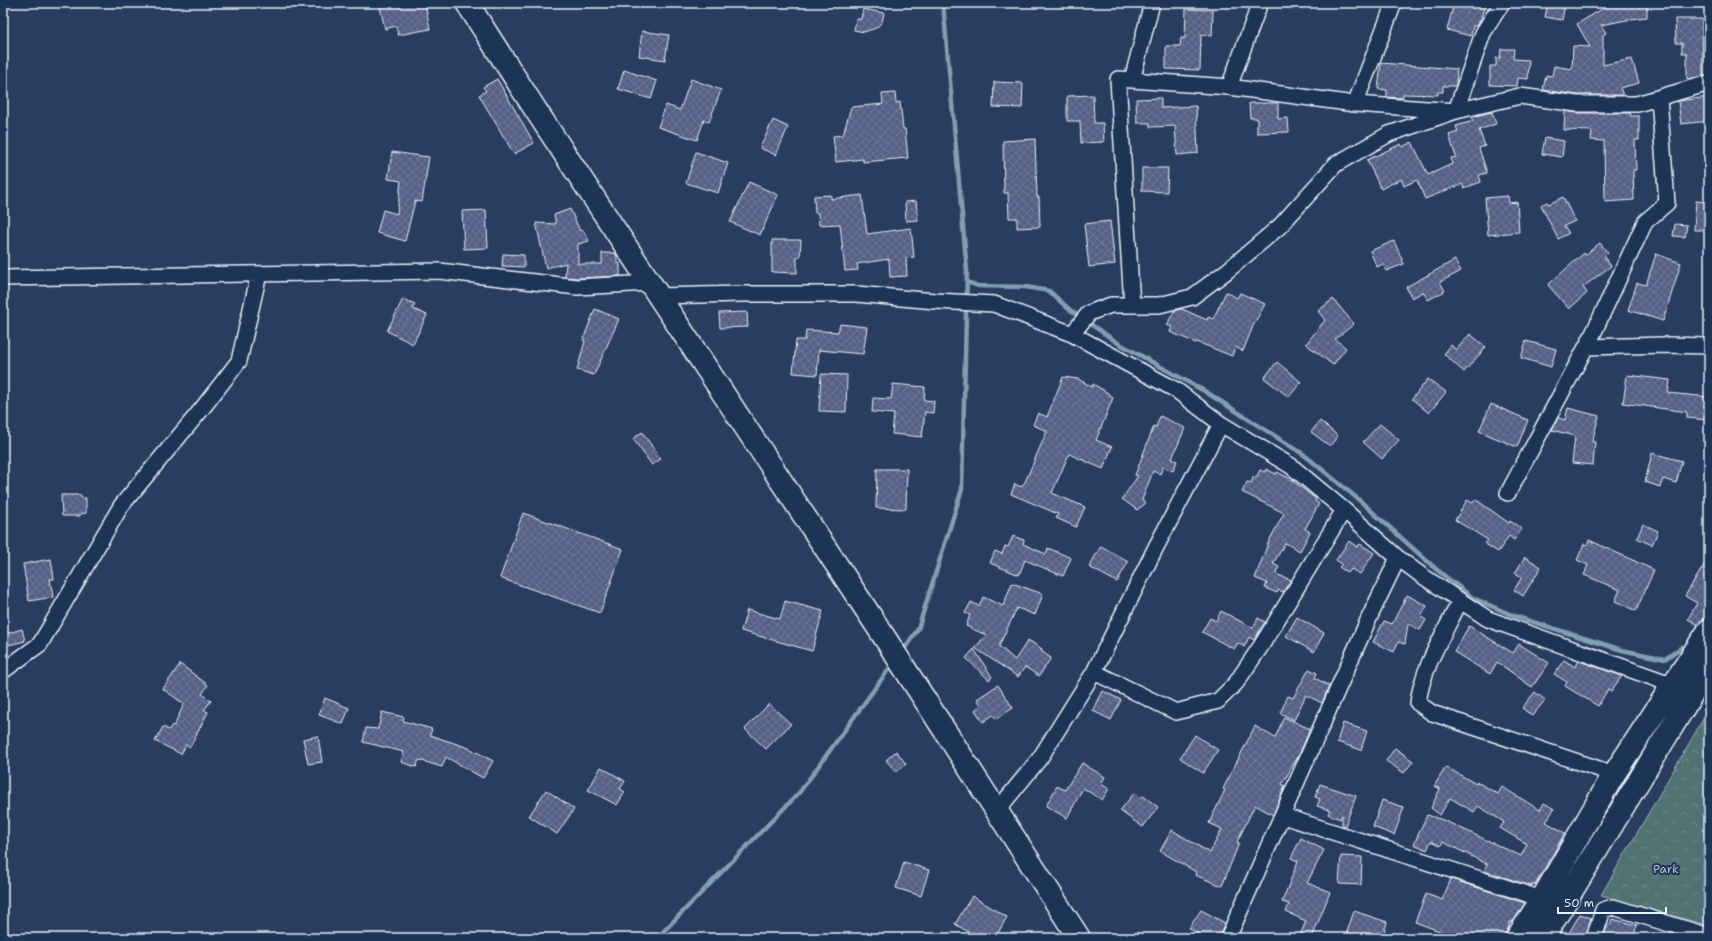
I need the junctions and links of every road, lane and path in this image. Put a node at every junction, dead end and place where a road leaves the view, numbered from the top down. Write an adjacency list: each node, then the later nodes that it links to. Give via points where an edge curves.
1 (467, 3): 14 (main road)
2 (1152, 3): 6 (street)
3 (1260, 3): 8 (street)
4 (1394, 3): 10 (street)
5 (1502, 3): 11 (street, via 1483,33)
6 (1132, 80): 8 (street); 15 (street, via 1118,79)
7 (1709, 84): 9 (street)
8 (1229, 87): 10 (street)
9 (1659, 98): 11 (street, via 1637,104 1577,104 1520,96); 18 (street, via 1667,203 1646,222)
10 (1355, 104): 11 (street)
11 (1456, 111): 15 (street, via 1389,134 1336,164 1280,226 1192,297 1159,305)
12 (259, 274): 13 (street); 14 (street, via 440,271 577,288); 26 (street, via 238,361 121,506 40,644)
13 (3, 278)
14 (654, 290): 16 (street, via 742,294 856,294 994,304); 31 (main road, via 881,632)
15 (1132, 305): 16 (street, via 1111,305 1089,313)
16 (1075, 330): 19 (street, via 1176,390)
17 (1709, 346): 18 (street)
18 (1586, 347): 20 (street)
19 (1221, 424): 21 (street, via 1291,466); 27 (street)
20 (1508, 493)
21 (1344, 510): 22 (street); 27 (street, via 1262,646 1236,683 1218,701 1176,712)
22 (1398, 558): 23 (street); 32 (street)
23 (1460, 600): 28 (street, via 1488,619); 30 (street, via 1434,654 1419,691 1418,703 1432,713)
24 (1709, 630): 28 (main road)
25 (1709, 666): 29 (main road)
26 (3, 671)
27 (1094, 672): 31 (street, via 1040,758)
28 (1672, 685): 29 (street); 30 (main road)
29 (1692, 692): 38 (main road)
30 (1614, 774): 33 (main road)
31 (996, 812): 35 (main road)
32 (1283, 816): 33 (street); 36 (street)
33 (1542, 900): 37 (main road)
34 (1706, 936): 39 (street, via 1613,907 1603,910)
35 (1078, 938)
36 (1228, 938)
37 (1517, 938)
38 (1543, 938)
39 (1594, 938)

